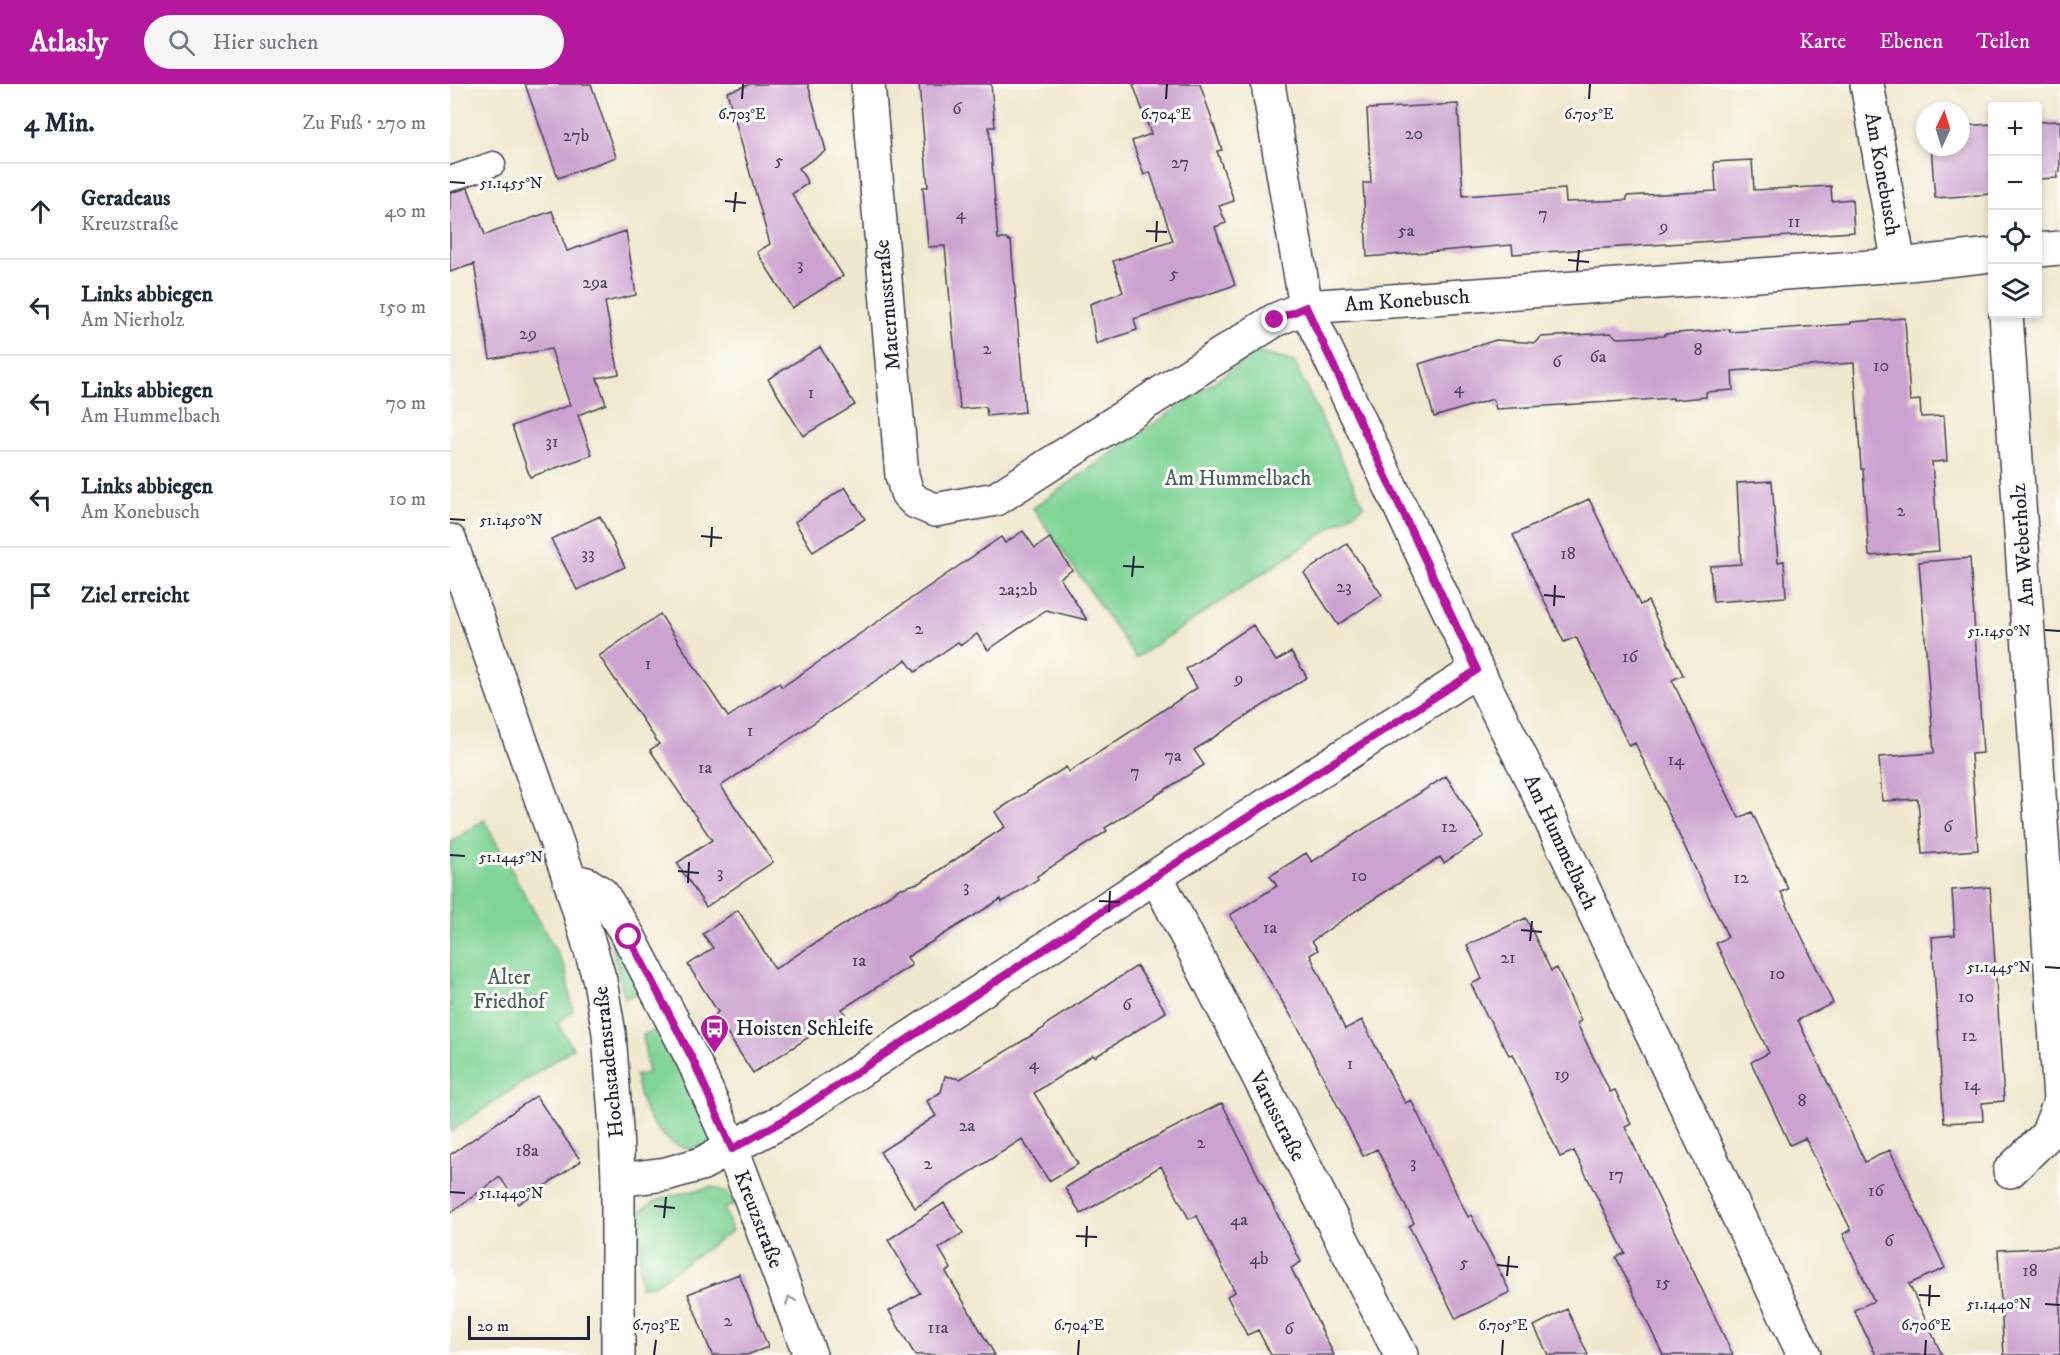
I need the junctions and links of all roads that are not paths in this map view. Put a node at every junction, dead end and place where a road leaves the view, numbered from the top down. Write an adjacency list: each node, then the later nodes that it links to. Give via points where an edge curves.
1 (868, 84): 12 (street, Maternusstraße, via 902,475 907,494)
2 (1268, 84): 10 (street, Am Hummelbach)
3 (1867, 84): 9 (street, Am Konebusch)
4 (494, 164): 5 (lane)
5 (450, 178)
6 (2060, 248): 7 (street)
7 (2042, 250)
8 (1988, 255): 9 (street, Am Konebusch)
9 (1899, 264): 10 (street, Am Konebusch)
10 (1306, 307): 12 (street, Am Konebusch, via 1275,320 996,499); 14 (street, Am Hummelbach)
11 (2006, 318): 17 (street, Am Weberholz)
12 (935, 510)
13 (450, 541): 16 (street, Hochstadenstraße)
14 (1477, 670): 15 (street); 24 (street, Am Hummelbach)
15 (1156, 876): 18 (street, via 786,1119); 23 (street, Varusstraße)
16 (570, 880): 18 (street, Kreuzstraße, via 587,884 602,894 629,937 694,1062); 20 (street, Hochstadenstraße, via 600,981 609,1034)
17 (2060, 1100): 19 (street, Am Weberholz, via 2047,1135)
18 (732, 1149): 20 (street, via 701,1164 666,1174); 22 (street, Kreuzstraße, one-way to 18)
19 (2010, 1171)
20 (618, 1180): 21 (street, Hochstadenstraße)
21 (618, 1355)
22 (810, 1355)
23 (1401, 1355)
24 (1804, 1355)

